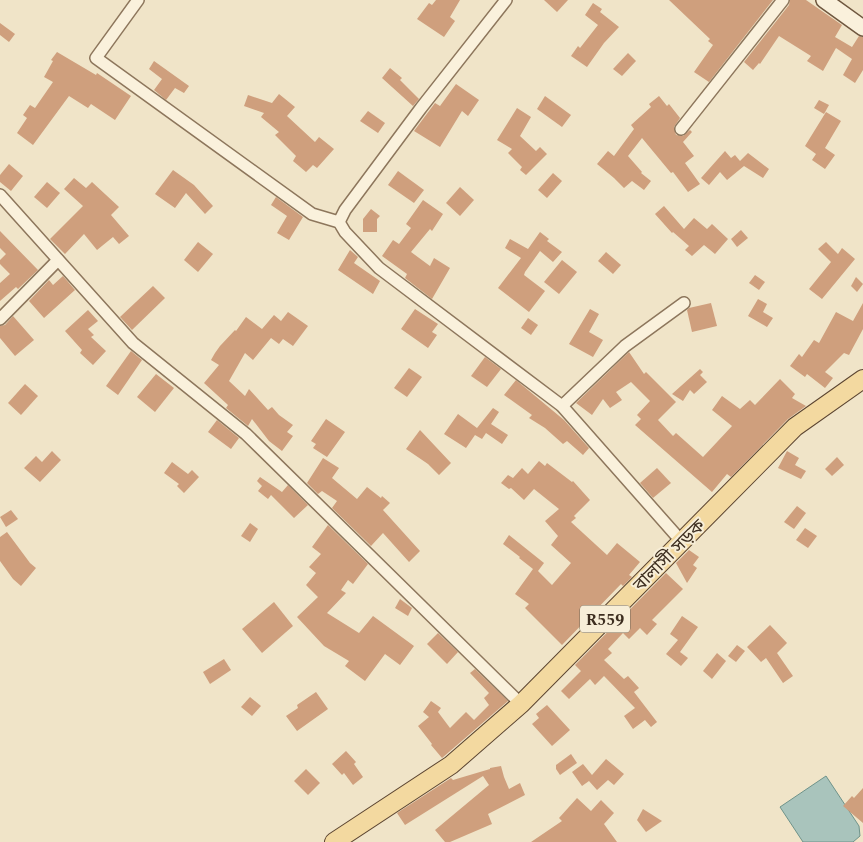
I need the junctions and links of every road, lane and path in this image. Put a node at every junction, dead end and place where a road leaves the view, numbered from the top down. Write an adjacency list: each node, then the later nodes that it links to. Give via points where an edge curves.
1 (138, 0): 8 (street, via 96,58 312,214)
2 (506, 0): 8 (street, via 415,116)
3 (783, 0): 6 (street)
4 (824, 0): 5 (main road)
5 (863, 28)
6 (682, 129)
7 (0, 196): 9 (street)
8 (339, 222): 13 (street, via 379,268)
9 (58, 260): 11 (street); 15 (street, via 133,343 246,434)
10 (684, 303): 13 (street, via 625,346)
11 (0, 319)
12 (863, 379): 14 (main road, বালাসী সড়ক / R559, via 795,427)
13 (562, 406): 14 (street)
14 (682, 542): 15 (main road, বালাসী সড়ক / R559)
15 (521, 704): 16 (main road, বালাসী সড়ক / R559, via 451,765)
16 (334, 842)

